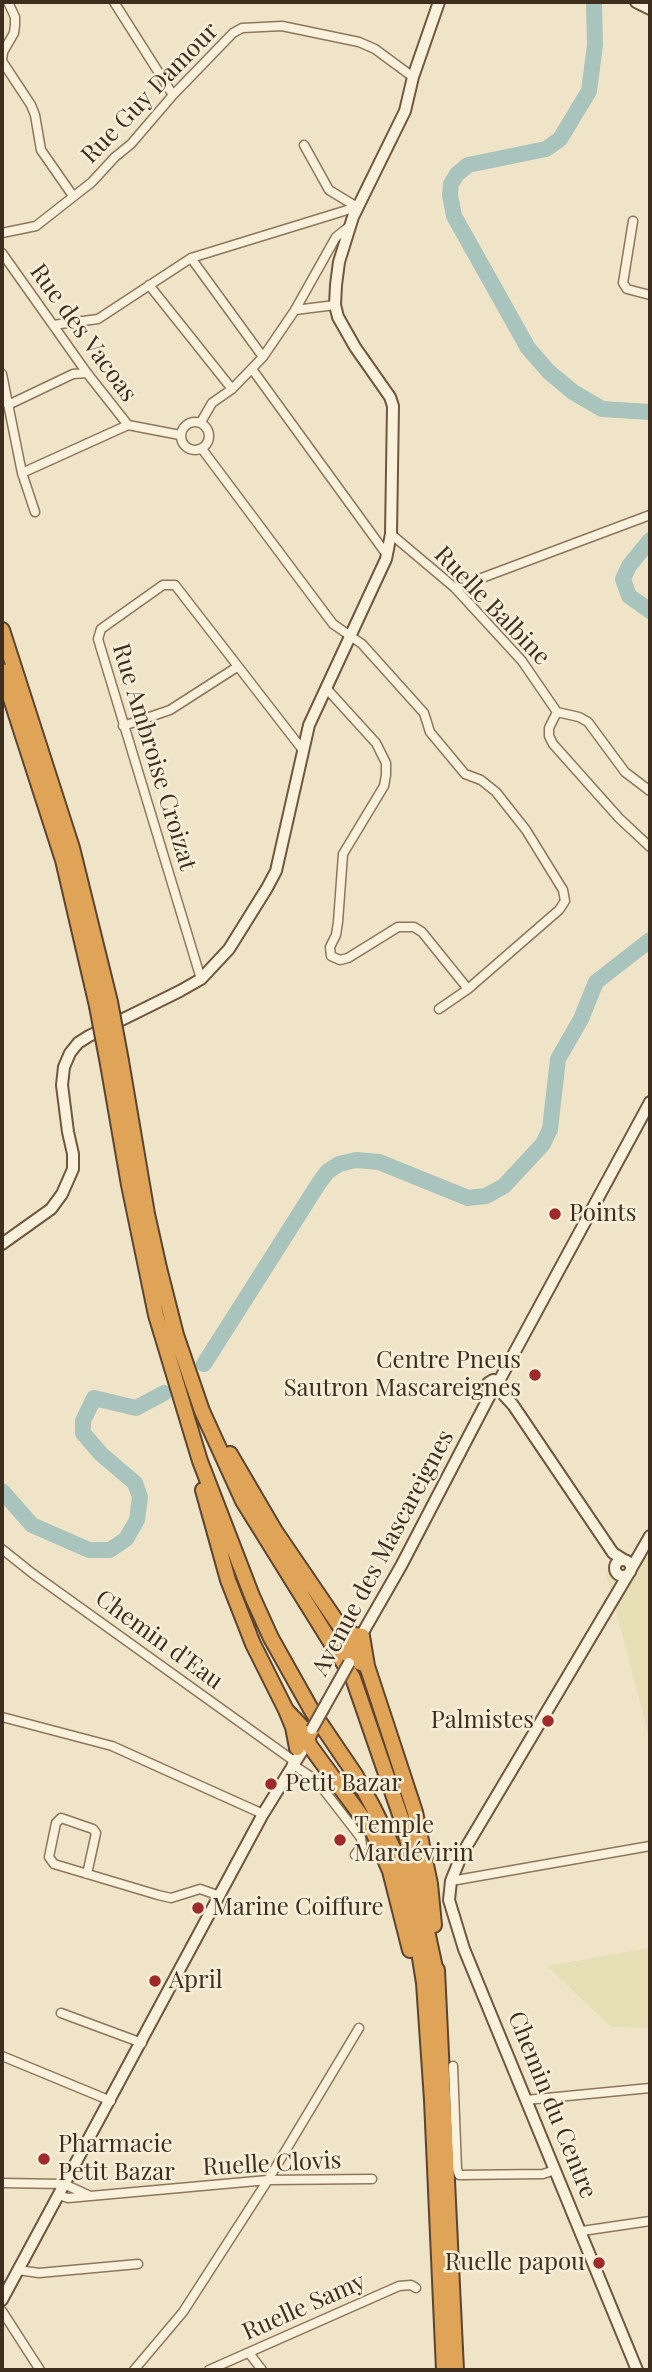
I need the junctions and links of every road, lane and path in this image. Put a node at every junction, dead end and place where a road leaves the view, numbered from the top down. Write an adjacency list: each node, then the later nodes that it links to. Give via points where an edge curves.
1 (8, 2): 9 (street, via 15,25 2,61 31,105 41,150)
2 (114, 2): 7 (street)
3 (439, 2): 6 (street)
4 (636, 2): 5 (street)
5 (650, 9)
6 (413, 77): 7 (street, Rue Guy Damour, via 359,42 282,26 252,26 233,33); 10 (street, via 405,111)
7 (173, 95): 9 (street, Rue Guy Damour, via 131,144)
8 (304, 145): 10 (street, via 330,190)
9 (73, 197): 13 (street, Rue Guy Damour, via 36,226)
10 (357, 206): 12 (street); 15 (street)
11 (633, 221): 17 (street, via 623,284)
12 (350, 226): 18 (street); 19 (street, via 336,237)
13 (2, 233)
14 (2, 253): 20 (street, Rue des Vacoas)
15 (191, 258): 16 (street); 21 (street)
16 (149, 285): 20 (street, via 98,319); 25 (street)
17 (650, 295)
18 (335, 305): 19 (street); 34 (street, via 345,330 393,406)
19 (295, 310): 21 (street)
20 (53, 325): 23 (street, Rue des Vacoas)
21 (263, 357): 22 (street)
22 (252, 369): 25 (street); 35 (street)
23 (87, 373): 26 (street, via 73,374); 28 (street, Rue des Vacoas)
24 (2, 374): 26 (street)
25 (232, 389): 27 (street, via 212,402)
26 (8, 405): 31 (street)
27 (201, 422): 29 (street, via 188,423); 30 (street, via 209,435)
28 (128, 425): 29 (street, Rue des Vacoas); 31 (street)
29 (180, 435): 30 (street, via 190,450)
30 (202, 449): 38 (street, via 333,624)
31 (22, 473): 32 (street)
32 (35, 512)
33 (650, 515): 36 (street)
34 (391, 534): 35 (street); 36 (street, Ruelle Balbine)
35 (387, 555): 38 (street)
36 (455, 588): 43 (street, Ruelle Balbine, via 522,661)
37 (2, 630): 51 (highway, via 72,848)
38 (351, 635): 41 (street); 50 (street, via 424,713 430,732 465,774 489,785 526,830 563,890 565,901 556,914)
39 (237, 667): 45 (street, via 170,710); 45 (street, Rue Ambroise Croizat, via 179,588 163,585 98,634); 46 (street, Rue Ambroise Croizat)
40 (2, 671): 44 (highway)
41 (326, 688): 46 (street); 50 (street, via 376,743 386,763 384,786 343,854 331,956 348,958 398,927 408,926 422,932)
42 (2, 693): 44 (highway)
43 (557, 712): 47 (street, via 588,722 625,772); 48 (street, via 549,728 553,744)
44 (17, 719): 51 (highway)
45 (123, 726): 49 (street, Rue Ambroise Croizat)
46 (302, 749): 49 (street, via 276,871 229,949)
47 (650, 791)
48 (650, 847)
49 (201, 979): 55 (street, via 78,1043 69,1053 62,1085 73,1169 51,1209)
50 (468, 989): 52 (street)
51 (104, 1004): 53 (highway, bridge)
52 (439, 1009)
53 (115, 1062): 56 (highway); 60 (highway, via 129,1185 156,1315)
54 (650, 1102): 57 (street)
55 (2, 1244)
56 (176, 1335): 68 (highway, via 253,1497); 81 (highway, via 202,1411 243,1501 354,1678 405,1829)
57 (499, 1381): 58 (street); 59 (street, via 488,1383)
58 (502, 1393): 59 (street); 64 (street)
59 (490, 1395): 69 (street, Avenue des Mascareignes)
60 (200, 1461): 72 (highway, via 202,1490 228,1580); 84 (highway, via 271,1638 368,1797 398,1858 419,1950)
61 (650, 1536): 62 (street, Chemin du Centre)
62 (647, 1547): 65 (street, Chemin du Centre)
63 (2, 1549): 74 (street, Chemin d'Eau)
64 (613, 1553): 65 (street); 66 (street)
65 (629, 1564): 66 (street, via 622,1576); 67 (street, Chemin du Centre)
66 (615, 1569): 67 (street)
67 (617, 1591): 79 (street, Chemin du Centre, via 462,1853)
68 (340, 1625): 69 (highway); 70 (highway, via 349,1642)
69 (362, 1636): 70 (street, Avenue des Mascareignes); 71 (highway)
70 (350, 1661): 71 (highway); 74 (street, Avenue des Mascareignes, bridge)
71 (367, 1666): 81 (highway, via 415,1812 429,1884)
72 (286, 1710): 74 (highway); 74 (highway, via 304,1729)
73 (2, 1717): 75 (street, via 112,1746)
74 (300, 1750): 75 (street, Avenue des Mascareignes); 77 (street, Chemin d'Eau, via 316,1780 361,1838 362,1846); 84 (highway, via 320,1762 381,1848 411,1953)
75 (263, 1814): 80 (street, Avenue des Mascareignes)
76 (650, 1846): 79 (street)
77 (355, 1855)
78 (87, 1874): 78 (street, via 96,1833 61,1818 55,1823 50,1861); 80 (street, via 170,1898 200,1889)
79 (451, 1881): 89 (street, Chemin du Centre, via 453,1918)
80 (220, 1896): 85 (street, Avenue des Mascareignes)
81 (437, 1977): 111 (highway)
82 (61, 2013): 85 (street)
83 (359, 2028): 93 (street)
84 (426, 2038): 110 (highway)
85 (142, 2043): 90 (street, Avenue des Mascareignes)
86 (2, 2056): 90 (street)
87 (453, 2066): 91 (street, via 458,2174 543,2174)
88 (650, 2088): 89 (street)
89 (526, 2100): 91 (street, Chemin du Centre)
90 (111, 2101): 95 (street, Avenue des Mascareignes)
91 (555, 2170): 99 (street, Chemin du Centre)
92 (372, 2179): 93 (street, Ruelle Clovis)
93 (268, 2180): 97 (street, Ruelle Clovis); 107 (street, via 183,2312)
94 (2, 2183): 95 (street)
95 (64, 2184): 96 (street, Avenue des Mascareignes); 97 (street, Ruelle Clovis)
96 (58, 2195): 97 (street, Ruelle Clovis); 101 (street, Avenue des Mascareignes)
97 (90, 2196)
98 (650, 2221): 99 (street)
99 (582, 2231): 112 (street, Chemin du Centre)
100 (138, 2264): 101 (street, via 39,2273)
101 (18, 2270): 103 (street, Avenue des Mascareignes)
102 (416, 2288): 105 (street, Ruelle Samy, via 399,2286)
103 (2, 2300)
104 (2, 2312): 106 (street)
105 (249, 2353): 108 (street, Ruelle Samy); 109 (street)
106 (40, 2370)
107 (134, 2370)
108 (209, 2370)
109 (262, 2370)
110 (444, 2370)
111 (456, 2370)
112 (637, 2370)

